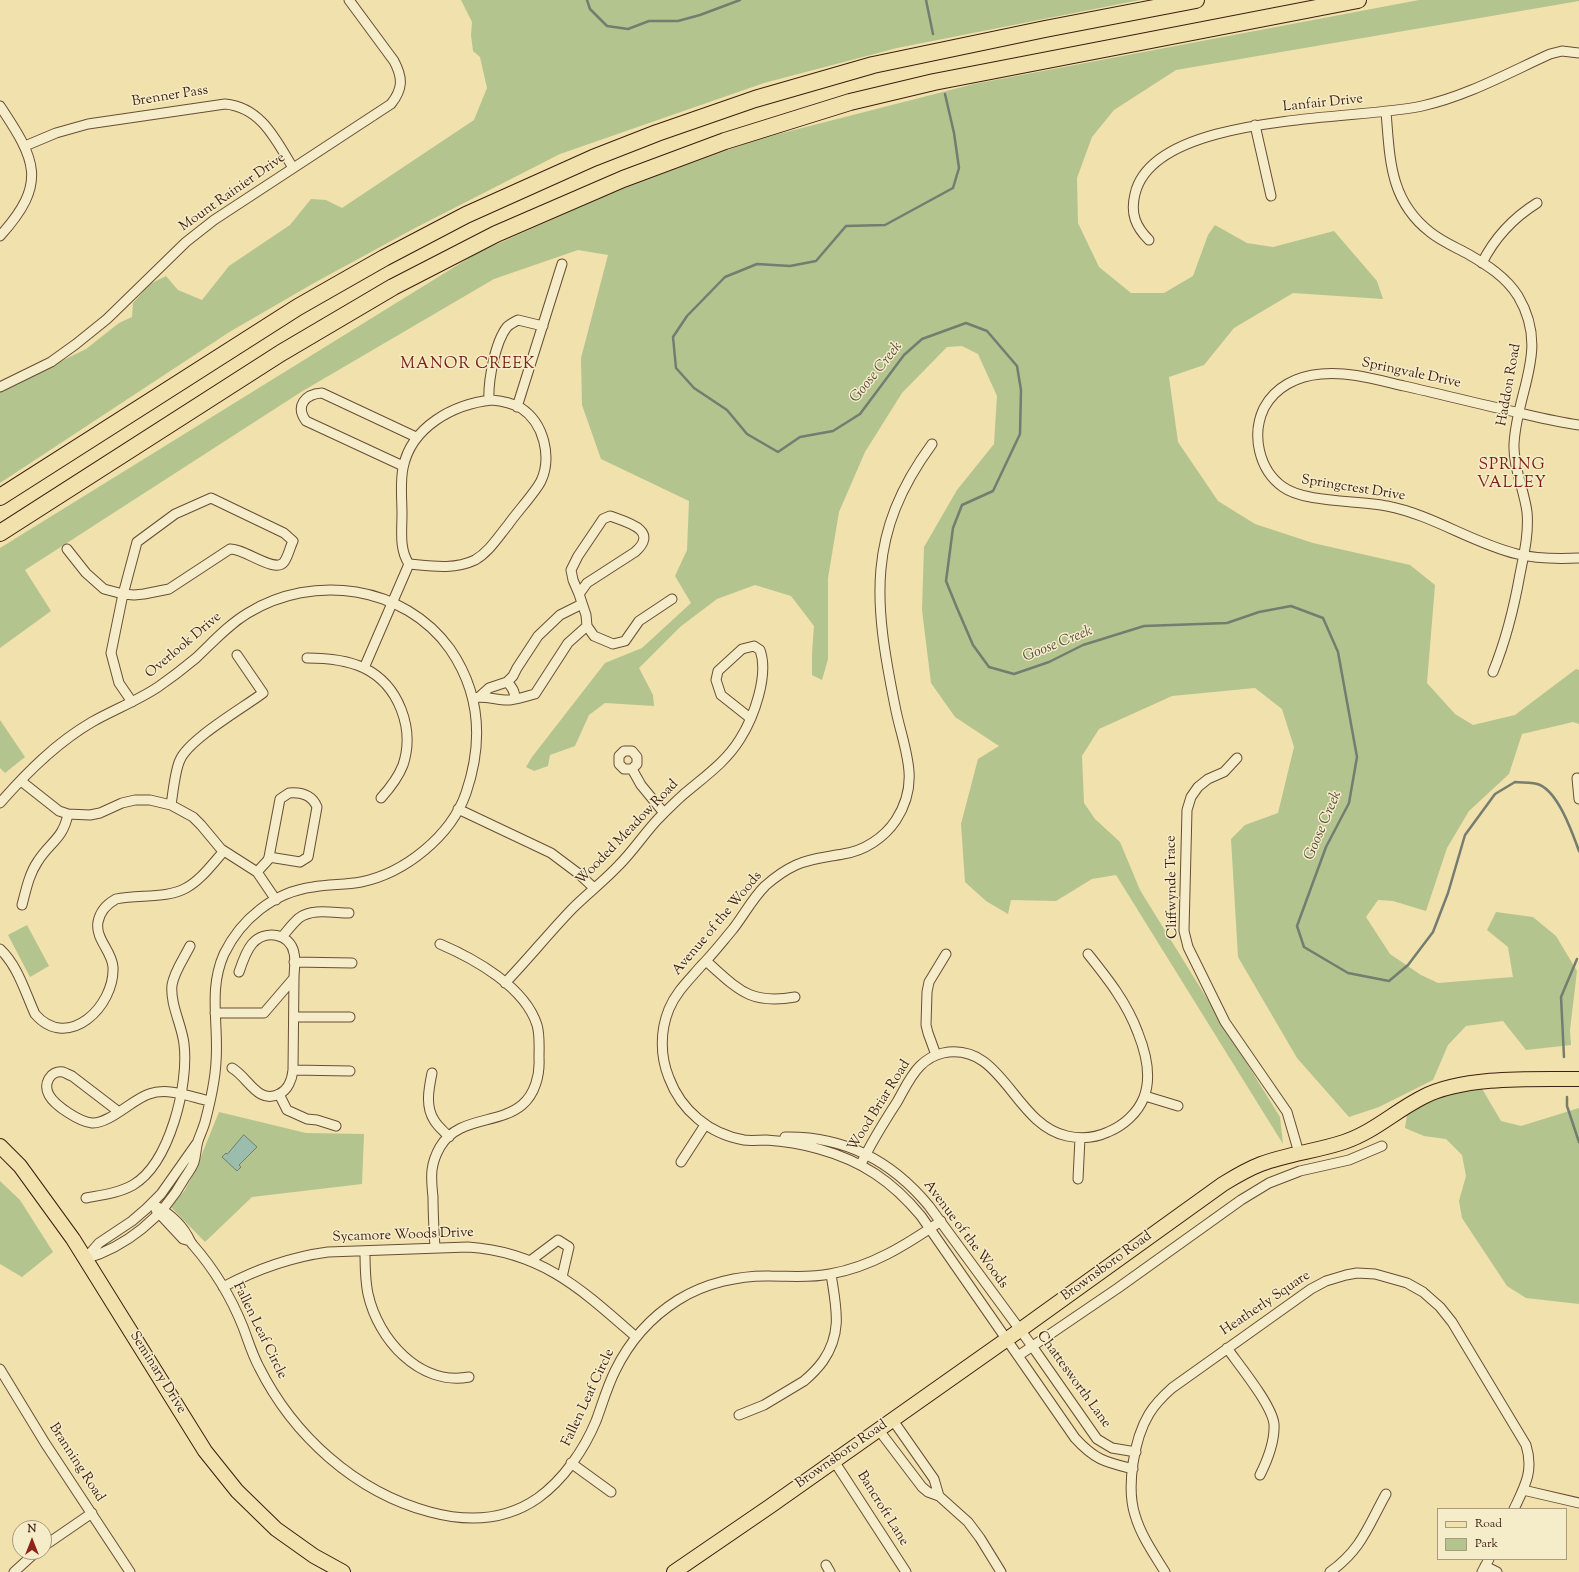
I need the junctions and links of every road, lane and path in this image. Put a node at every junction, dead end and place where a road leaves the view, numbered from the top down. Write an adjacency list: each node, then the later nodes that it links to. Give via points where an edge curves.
1 (349, 0): 9 (street, Mount Rainier Drive, via 399,69 401,79 397,97 386,108)
2 (1196, 0): 26 (highway, via 873,65 755,99 593,158 466,215 370,265 285,315)
3 (1358, 0): 27 (highway, via 996,70 858,101 725,141 623,179 489,238 393,287 288,349)
4 (1579, 53): 6 (street, Lanfair Drive, via 1556,52 1457,96 1413,108)
5 (0, 106): 8 (street)
6 (1386, 112): 7 (street, Lanfair Drive); 14 (street, Haddon Road, via 1392,173 1404,203 1429,232)
7 (1255, 125): 10 (street); 13 (street, Lanfair Drive, via 1202,139 1165,156 1149,168 1138,182 1133,206 1135,222)
8 (25, 146): 9 (street, Brenner Pass, via 56,133 88,124 225,104 243,108 260,119); 12 (street, via 30,159 31,187 20,212)
9 (293, 168): 17 (street, Mount Rainier Drive, via 214,220 186,242 107,319 76,344 51,362)
10 (1271, 196)
11 (1537, 203): 14 (street, via 1510,223 1497,238)
12 (0, 236)
13 (1150, 240)
14 (1482, 263): 20 (street, Haddon Road, via 1501,276 1512,289 1525,311 1530,326 1532,349)
15 (562, 264): 16 (street)
16 (542, 326): 18 (street, via 518,320 508,326 500,340 492,368 488,386); 19 (street)
17 (0, 387)
18 (489, 400): 19 (street); 23 (street, via 447,414)
19 (517, 406): 31 (street, via 536,423 542,437 546,463 540,484 487,551 475,559 442,567)
20 (1519, 413): 21 (street, Springvale Drive, via 1394,384 1328,373 1304,377 1284,386 1269,401); 22 (street, Springvale Drive); 29 (street, Haddon Road, via 1514,444 1515,463 1527,512)
21 (1259, 424): 29 (street, Springcrest Drive, via 1258,440 1263,462 1274,479 1291,492 1310,497 1387,506 1418,514 1479,540)
22 (1579, 425)
23 (416, 437): 25 (street); 25 (street, via 322,393 312,394 302,405 301,411 306,421)
24 (932, 444): 71 (street, Avenue of the Woods, via 908,479 896,506 880,567 882,632 895,709 910,769 909,788 903,807 891,827 871,844 852,853 813,859 779,875 755,897)
25 (403, 466): 31 (street, via 402,544)
26 (0, 497)
27 (0, 533)
28 (67, 549): 32 (street, via 86,573 104,589)
29 (1524, 555): 30 (street, Springcrest Drive, via 1540,558); 41 (street, Haddon Road, via 1509,629)
30 (1579, 558)
31 (409, 564): 35 (street)
32 (123, 594): 32 (street, via 137,542 176,514 210,498 284,533 293,541 282,564 273,566 241,551 230,549 169,589 144,594); 45 (street, via 111,653 119,683)
33 (580, 594): 33 (street, via 587,583 642,546 644,541 640,528 610,516 603,519 571,570); 36 (street)
34 (672, 599): 37 (street, via 639,622 627,638 619,643 613,644 594,636)
35 (392, 602): 40 (street); 43 (street, Overlook Drive, via 426,623 445,643); 45 (street, Overlook Drive, via 358,592 334,590 296,594 270,602 230,625 184,668 151,692)
36 (582, 604): 37 (street); 42 (street, via 560,615 538,636)
37 (587, 626): 44 (street, via 568,644 535,694)
38 (237, 655): 54 (street, via 263,693 195,741 184,752 179,761)
39 (307, 658): 40 (street, via 334,660)
40 (364, 668): 51 (street, via 393,693 404,716 406,729 403,765)
41 (1493, 672)
42 (507, 682): 43 (street, via 490,688); 44 (street, via 514,691)
43 (476, 698): 44 (street); 55 (street, Overlook Drive, via 476,756 465,798)
44 (514, 699)
45 (132, 702): 50 (street, Overlook Drive, via 90,723 63,742)
46 (750, 718): 46 (street, Wooded Meadow Road, via 757,704 763,667 760,650 754,646 742,649 718,671 716,680 721,695); 56 (street, Wooded Meadow Road, via 740,739 722,763)
47 (1237, 758): 101 (street, Cliffwynde Trace, via 1224,772 1198,787 1187,810 1185,936 1193,961 1225,1022 1287,1112)
48 (632, 769): 56 (street, via 641,785)
49 (1577, 778): 52 (street)
50 (21, 781): 53 (street, Overlook Drive); 57 (street, via 59,811)
51 (381, 798)
52 (1579, 799)
53 (0, 804)
54 (171, 805): 57 (street, via 150,800 135,800 100,813); 58 (street, via 193,818)
55 (458, 809): 61 (street, via 551,853 580,874); 62 (street, Overlook Drive, via 434,841 399,868 364,881 312,887)
56 (664, 813): 61 (street, Wooded Meadow Road, via 619,865)
57 (68, 814): 63 (street, via 63,831 37,862)
58 (224, 851): 60 (street); 68 (street, via 188,887 169,894 116,899 104,908 98,922 98,930 111,957 112,981 103,1002 78,1026 55,1028 40,1020 14,966)
59 (269, 857): 59 (street, via 280,799 289,793 310,796 317,807 308,858 295,862); 60 (street)
60 (257, 872): 62 (street)
61 (594, 888): 76 (street, Wooded Meadow Road)
62 (276, 900): 78 (street, Overlook Drive, via 252,916 227,949 217,973)
63 (22, 905)
64 (349, 913): 65 (street, via 318,912 305,915)
65 (282, 937): 72 (street, via 291,946); 74 (street, via 269,935 258,938 251,944)
66 (440, 944): 76 (street, via 483,967)
67 (190, 946): 87 (street, via 172,984 186,1053)
68 (0, 949)
69 (946, 954): 81 (street, via 929,982 927,992 926,1025)
70 (1088, 954): 89 (street, Wood Briar Road, via 1117,992 1135,1025 1148,1068)
71 (706, 961): 77 (street, via 746,993 762,999); 93 (street, Avenue of the Woods, via 680,990 670,1007 662,1047 664,1065 674,1090 689,1110)
72 (294, 962): 73 (street); 75 (street)
73 (352, 963)
74 (239, 972)
75 (294, 978): 78 (street, via 264,1013); 79 (street)
76 (505, 983): 95 (street, via 527,1005 537,1026 540,1067 536,1084 528,1099 510,1113 467,1126)
77 (795, 997)
78 (215, 1013): 90 (street, Overlook Drive, via 216,1063)
79 (294, 1017): 80 (street); 83 (street)
80 (350, 1017)
81 (936, 1055): 96 (street, Wood Briar Road, via 950,1052 978,1057 992,1067 1040,1124 1062,1135); 102 (street, Wood Briar Road, via 913,1074)
82 (232, 1068): 88 (street, via 263,1096)
83 (293, 1070): 84 (street); 88 (street, via 286,1089)
84 (350, 1070)
85 (432, 1073): 95 (street, via 428,1090 429,1109 434,1121)
86 (1579, 1079): 101 (main road, Brownsboro Road, via 1496,1081 1446,1088 1423,1097 1379,1126 1358,1136 1342,1143)
87 (181, 1094): 90 (street); 92 (street, via 150,1093); 106 (street, via 174,1123 163,1149 148,1172 134,1184 123,1189)
88 (279, 1094): 94 (street, via 287,1110 307,1119)
89 (1145, 1096): 91 (street); 96 (street, Wood Briar Road, via 1123,1125 1099,1136)
90 (209, 1101): 98 (street, Overlook Drive)
91 (1178, 1106)
92 (119, 1112): 92 (street, via 93,1123 79,1119 49,1095 48,1079 52,1074 63,1072 72,1076)
93 (705, 1125): 97 (street, Avenue of the Woods, via 743,1140); 103 (street)
94 (336, 1126)
95 (449, 1137): 111 (street, via 440,1147 432,1168)
96 (1080, 1138): 105 (street)
97 (767, 1140): 102 (street, Avenue of the Woods, via 777,1137 810,1138); 104 (street, Avenue of the Woods, via 818,1148)
98 (197, 1142): 107 (street); 108 (street, via 194,1162 180,1188)
99 (0, 1146): 113 (main road, Seminary Drive, via 20,1166)
100 (1382, 1146): 121 (street, via 1349,1160 1300,1171 1269,1183)
101 (1299, 1153): 118 (main road, Brownsboro Road, via 1241,1173)
102 (866, 1154): 104 (street, Wood Briar Road); 109 (street, Avenue of the Woods, via 903,1179)
103 (681, 1162)
104 (860, 1164): 110 (street, Avenue of the Woods, via 892,1185 907,1199)
105 (1078, 1179)
106 (86, 1198)
107 (152, 1204): 108 (street, Fallen Leaf Circle); 113 (street, via 99,1243)
108 (160, 1212): 113 (street, via 125,1241 104,1254); 117 (street, Fallen Leaf Circle, via 187,1234)
109 (941, 1221): 110 (street, Fallen Leaf Circle); 118 (street, Avenue of the Woods)
110 (930, 1229): 115 (street, Fallen Leaf Circle, via 880,1258); 120 (street, Avenue of the Woods)
111 (435, 1248): 112 (street, Sycamore Woods Drive); 114 (street, Sycamore Woods Drive, via 482,1248)
112 (365, 1251): 117 (street, Sycamore Woods Drive, via 328,1252 289,1259); 125 (street, via 366,1284 371,1304 378,1322 400,1353 420,1369 431,1374)
113 (85, 1259): 151 (main road, Seminary Drive, via 205,1451 236,1491 276,1529 314,1556)
114 (530, 1261): 116 (street, Sycamore Woods Drive); 116 (street, via 558,1240 569,1247)
115 (831, 1274): 119 (street, Fallen Leaf Circle, via 802,1277 757,1276 714,1284 680,1299 657,1316); 128 (street, via 837,1323 826,1356 804,1381)
116 (562, 1277): 119 (street, Sycamore Woods Drive)
117 (223, 1287): 135 (street, Fallen Leaf Circle, via 243,1327 258,1366 283,1408 300,1429 330,1459 397,1501 455,1518 480,1518 507,1513 523,1506 548,1489)
118 (1020, 1330): 120 (main road, Brownsboro Road); 121 (street, Chattesworth Lane)
119 (636, 1337): 135 (street, Fallen Leaf Circle, via 614,1372 592,1429)
120 (1006, 1340): 123 (street); 129 (main road, Brownsboro Road)
121 (1032, 1346): 123 (street); 126 (street, Chattesworth Lane)
122 (1227, 1348): 133 (street, Heatherly Square, via 1159,1400 1146,1420); 137 (street, via 1266,1403 1273,1419 1274,1436); 138 (street, Heatherly Square, via 1302,1294 1326,1281 1346,1275 1368,1273 1407,1283 1429,1297 1452,1322 1524,1441 1530,1463 1528,1479)
123 (1018, 1356): 127 (street)
124 (0, 1369): 144 (street, Branning Road)
125 (469, 1377)
126 (1055, 1379): 127 (street); 131 (street, Chattesworth Lane)
127 (1041, 1389): 132 (street, via 1075,1438)
128 (739, 1415)
129 (892, 1420): 130 (main road, Brownsboro Road); 141 (street, via 934,1479)
130 (878, 1429): 134 (main road, Brownsboro Road); 141 (street, via 922,1487)
131 (1098, 1440): 132 (street); 133 (street, Chattesworth Lane, via 1112,1448)
132 (1088, 1451): 136 (street, via 1104,1460)
133 (1136, 1452): 136 (street)
134 (834, 1461): 148 (main road, Brownsboro Road); 152 (street, Bancroft Lane)
135 (571, 1463): 139 (street)
136 (1133, 1469): 154 (street, via 1131,1490 1134,1514)
137 (1260, 1475)
138 (1523, 1490): 142 (street); 143 (street, Heatherly Square)
139 (611, 1492)
140 (1386, 1494): 155 (street, via 1356,1548)
141 (939, 1496): 153 (street, via 968,1522)
142 (1579, 1504)
143 (1514, 1508)
144 (92, 1513): 145 (street); 150 (street, Branning Road)
145 (52, 1540)
146 (27, 1560): 149 (street)
147 (1486, 1566): 156 (street)
148 (680, 1571)
149 (14, 1572)
150 (130, 1572)
151 (343, 1572)
152 (906, 1572)
153 (1000, 1572)
154 (1165, 1572)
155 (1330, 1572)
156 (1497, 1572)

